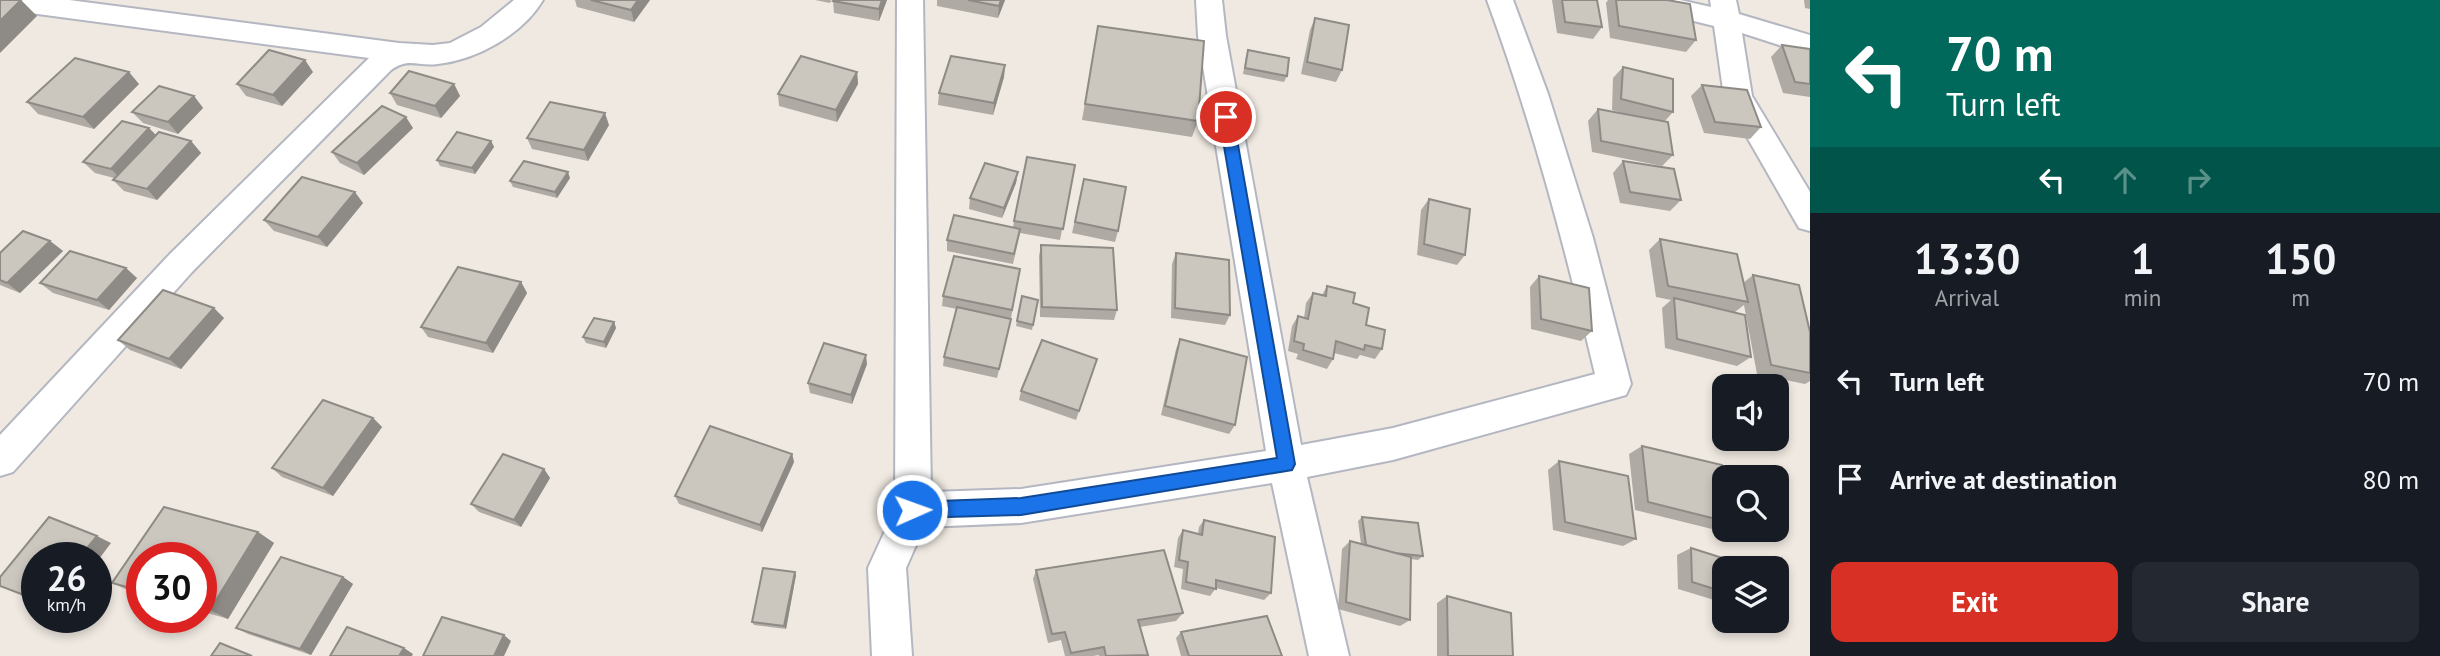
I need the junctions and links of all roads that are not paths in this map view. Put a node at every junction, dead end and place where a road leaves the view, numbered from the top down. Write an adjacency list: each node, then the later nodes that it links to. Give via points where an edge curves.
1 (0, 0): 9 (street)
2 (530, 0): 9 (street, via 477,43 440,55)
3 (910, 0): 13 (street)
4 (1209, 0): 12 (street)
5 (1500, 0): 12 (street, via 1529,74 1580,240 1614,384 1393,444)
6 (1642, 0): 7 (street)
7 (1725, 10): 8 (street); 10 (street, via 1738,97)
8 (1810, 45)
9 (395, 52): 11 (street, via 180,263)
10 (1810, 219)
11 (0, 460)
12 (1286, 464): 13 (street, via 1021,506); 15 (street)
13 (912, 510): 14 (street, via 887,568)
14 (892, 656)
15 (1329, 656)

